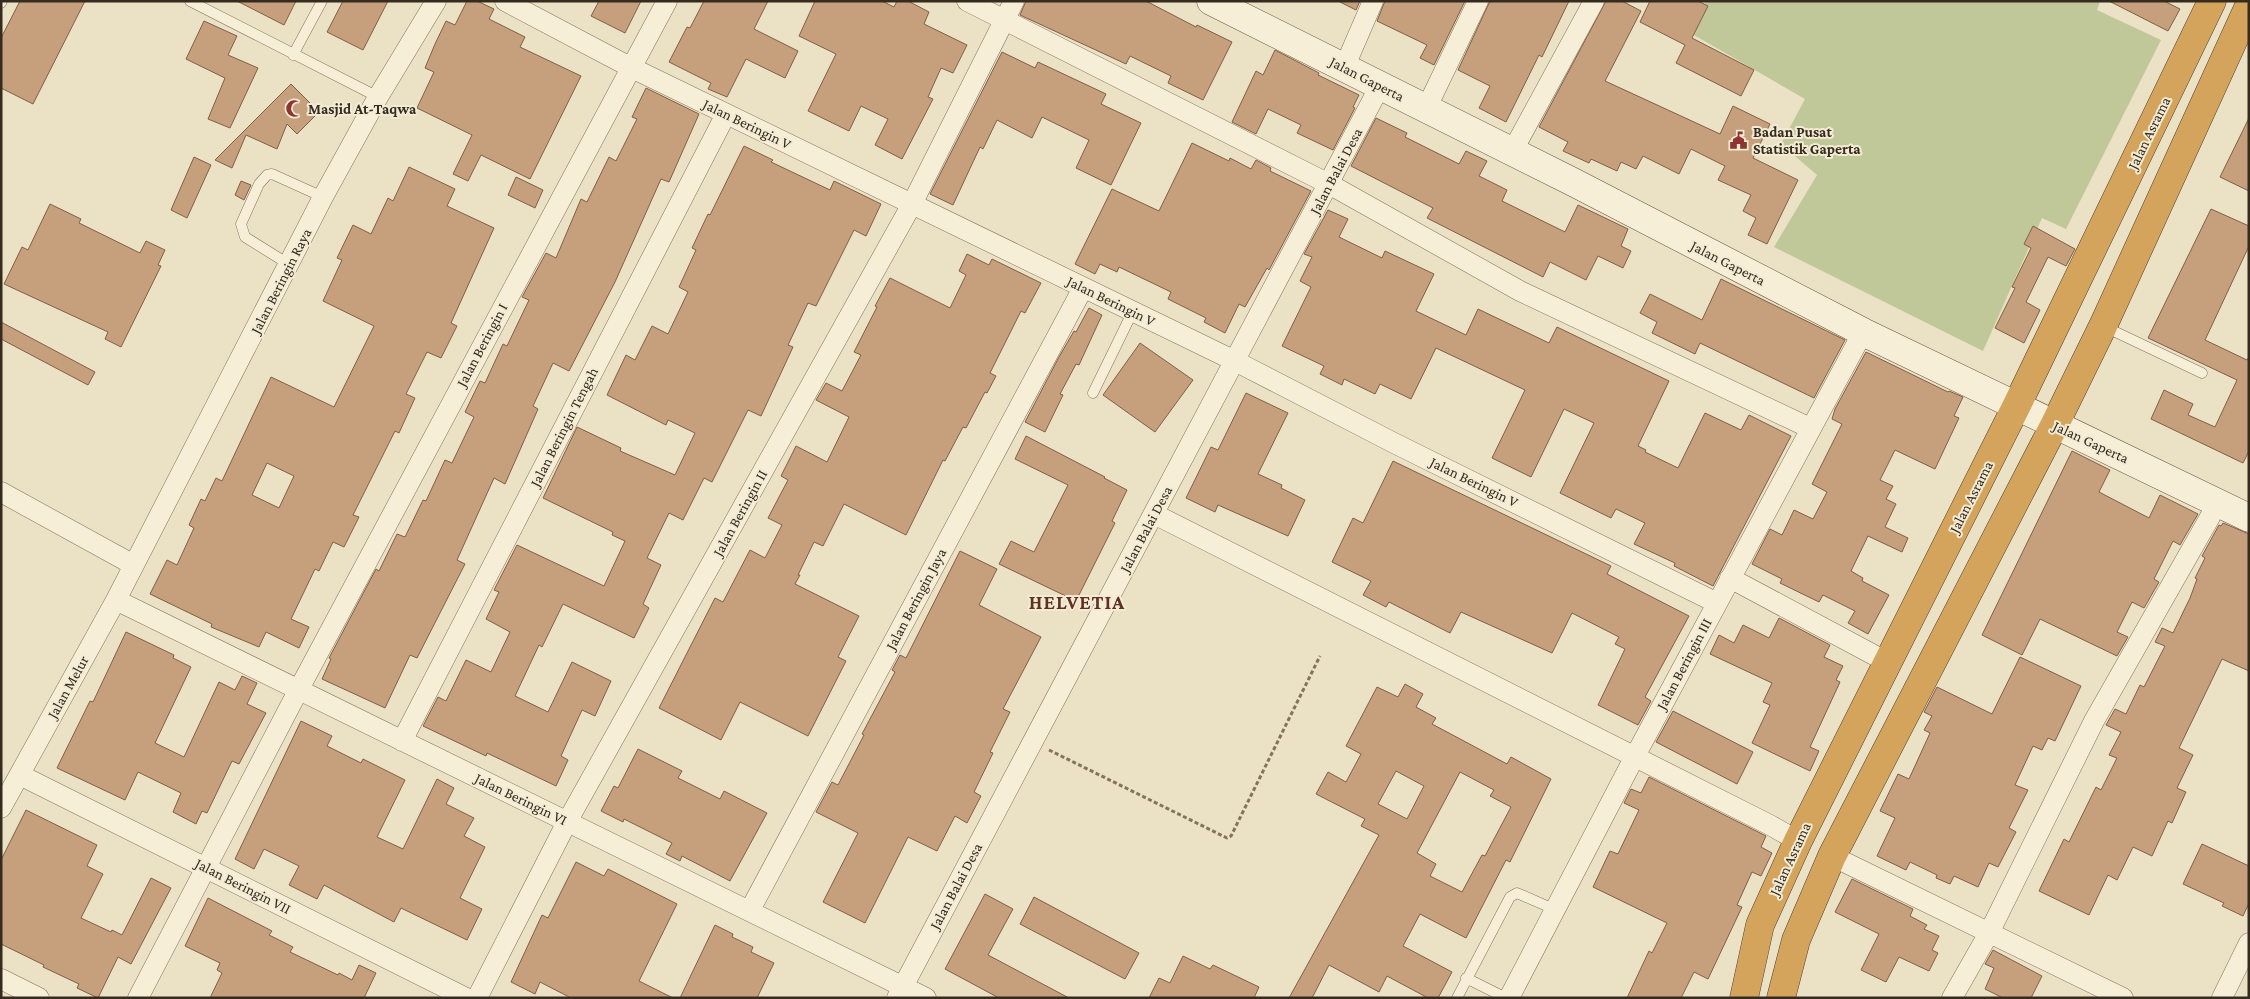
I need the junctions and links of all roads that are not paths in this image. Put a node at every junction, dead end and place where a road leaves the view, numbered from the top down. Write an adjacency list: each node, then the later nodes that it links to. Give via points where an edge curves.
1 (190, 1): 15 (lane)
2 (322, 1): 15 (lane)
3 (436, 1): 19 (street, Jalan Beringin Raya)
4 (505, 1): 16 (street, Jalan Beringin V)
5 (667, 1): 16 (street, Jalan Beringin I)
6 (967, 1): 14 (street)
7 (1014, 1): 14 (street, Jalan Beringin II)
8 (1374, 1): 17 (street)
9 (1478, 1): 20 (street)
10 (1594, 1): 22 (street)
11 (2212, 1): 34 (highway, Jalan Asrama)
12 (1212, 2): 17 (street, Jalan Gaperta)
13 (2249, 6): 29 (highway)
14 (1005, 20): 23 (street); 25 (street, Jalan Beringin II)
15 (292, 56): 19 (lane)
16 (630, 67): 21 (street, Jalan Beringin V); 46 (street, Jalan Beringin I)
17 (1344, 68): 18 (street, Jalan Gaperta)
18 (1380, 86): 20 (street, Jalan Gaperta); 23 (street, Jalan Balai Desa)
19 (378, 98): 24 (street, Jalan Beringin Raya)
20 (1426, 109): 22 (street, Jalan Gaperta)
21 (726, 114): 25 (street, Jalan Beringin V); 47 (street, Jalan Beringin Tengah)
22 (1512, 152): 30 (street, Jalan Gaperta)
23 (1329, 184): 31 (street, Jalan Balai Desa); 36 (street, via 1520,291)
24 (323, 197): 26 (street, Jalan Beringin Raya); 26 (lane, via 272,174 259,184 241,224 242,231 245,237)
25 (912, 204): 27 (street, Jalan Beringin V); 51 (street, Jalan Beringin II)
26 (290, 265): 41 (street, Jalan Beringin Raya)
27 (1083, 288): 28 (street, Jalan Beringin V); 55 (street, Jalan Beringin Jaya)
28 (1133, 311): 31 (street, Jalan Beringin V); 33 (lane)
29 (2103, 326): 32 (lane); 35 (highway)
30 (1863, 332): 34 (street, Jalan Gaperta); 36 (street, Jalan Beringin III)
31 (1235, 361): 39 (street, Jalan Balai Desa); 44 (street, Jalan Beringin V)
32 (2202, 373)
33 (1093, 393)
34 (2016, 407): 35 (street, Jalan Gaperta); 45 (highway, Jalan Asrama)
35 (2055, 424): 38 (street, Jalan Gaperta); 53 (highway)
36 (1810, 428): 42 (street, Jalan Beringin III)
37 (1, 492): 41 (street)
38 (2217, 501): 40 (street, Jalan Gaperta); 57 (street, via 2094,721)
39 (1154, 514): 48 (street); 61 (street, Jalan Balai Desa)
40 (2249, 518)
41 (132, 564): 43 (street, Jalan Melur)
42 (1730, 578): 44 (street, Jalan Beringin III); 45 (street)
43 (116, 600): 46 (street, Jalan Beringin VI); 49 (street, Jalan Melur)
44 (1717, 603): 48 (street, Jalan Beringin III)
45 (1887, 662): 52 (highway, Jalan Asrama)
46 (299, 689): 47 (street, Jalan Beringin VI); 54 (street, Jalan Beringin I)
47 (402, 741): 51 (street, Jalan Beringin VI)
48 (1634, 758): 52 (street); 56 (street, Jalan Beringin III)
49 (20, 775): 50 (street, Jalan Melur); 54 (street, Jalan Beringin VII)
50 (4, 797)
51 (567, 822): 55 (street, Jalan Beringin VI); 65 (street, Jalan Beringin II)
52 (1798, 841): 69 (highway, Jalan Asrama, via 1760,925)
53 (1832, 856): 57 (street); 70 (highway, via 1796,940)
54 (206, 868): 63 (street, Jalan Beringin I); 64 (street, Jalan Beringin VII)
55 (750, 910): 61 (street, Jalan Beringin VI)
56 (1556, 910): 59 (lane, via 1517,893 1510,897); 68 (street, Jalan Beringin III)
57 (1988, 932): 71 (street); 72 (street)
58 (2249, 943): 73 (street)
59 (1466, 978): 67 (lane); 68 (lane)
60 (1, 979): 62 (street)
61 (900, 992): 66 (street, Jalan Beringin VI)
62 (39, 998)
63 (138, 998)
64 (466, 998)
65 (477, 998)
66 (926, 998)
67 (1457, 998)
68 (1508, 998)
69 (1744, 998)
70 (1781, 998)
71 (1952, 998)
72 (2123, 998)
73 (2222, 998)

